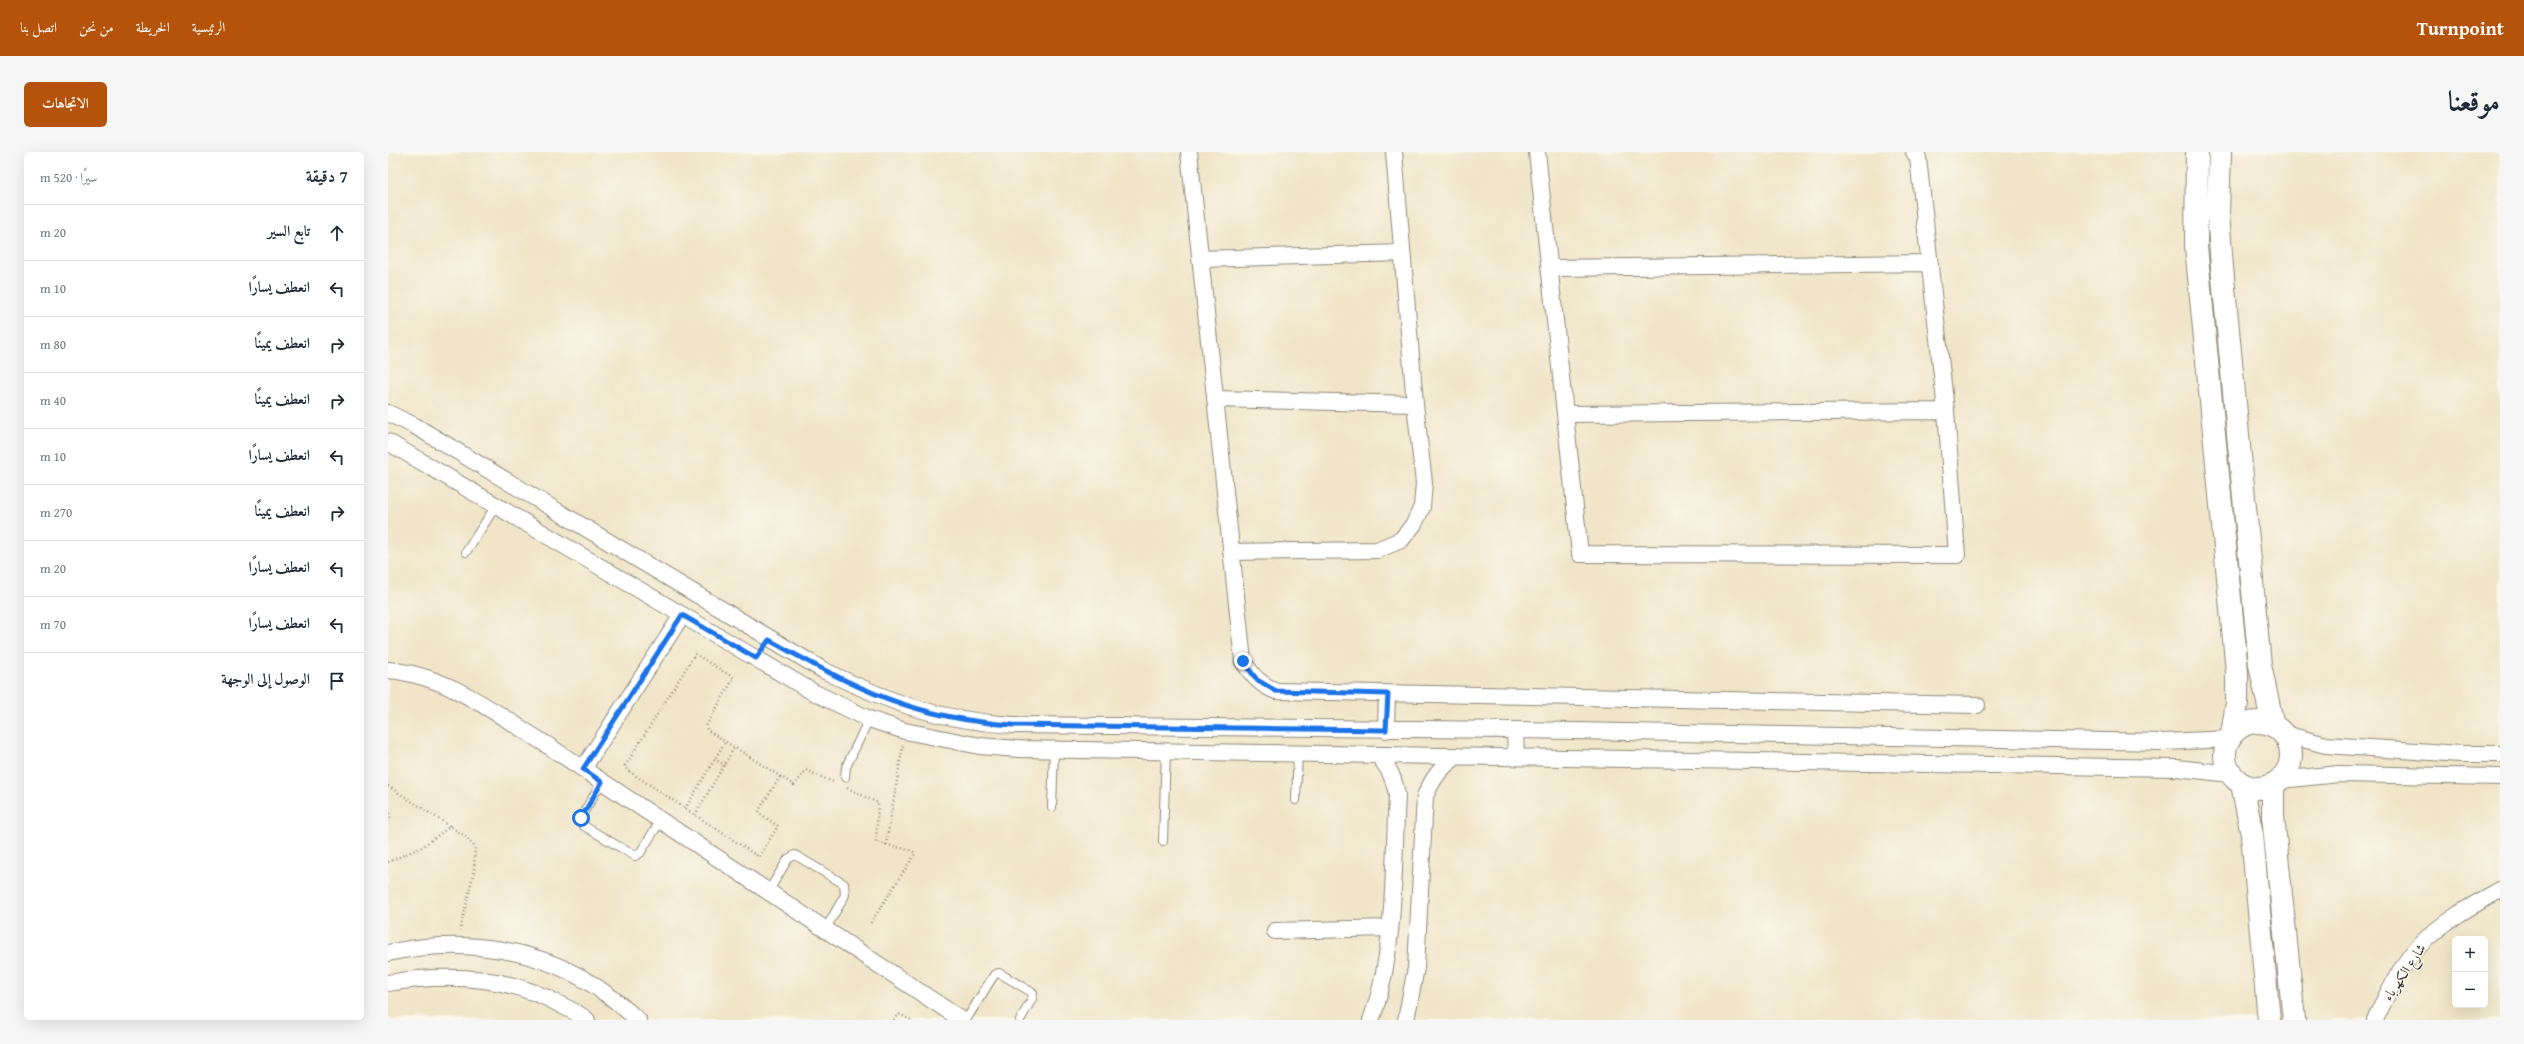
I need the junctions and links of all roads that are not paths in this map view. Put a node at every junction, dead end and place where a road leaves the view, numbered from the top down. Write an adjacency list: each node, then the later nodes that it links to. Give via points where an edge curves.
1 (1188, 152): 8 (street)
2 (1394, 152): 7 (street)
3 (1537, 152): 10 (street)
4 (1914, 152): 9 (street, via 1918,158)
5 (2197, 152): 33 (street, via 2197,261 2237,671 2237,703)
6 (2220, 152): 32 (street, via 2218,213 2222,267 2260,665)
7 (1402, 253): 8 (street); 12 (street)
8 (1200, 259): 11 (street)
9 (1930, 263): 10 (street); 13 (street)
10 (1551, 268): 15 (street)
11 (1215, 399): 12 (street); 20 (street)
12 (1415, 404): 20 (street, via 1424,483 1422,507 1414,524 1401,540 1378,550)
13 (1946, 411): 15 (street); 15 (street, via 1957,555 1580,554)
14 (388, 413): 18 (street, via 415,426)
15 (1564, 414)
16 (388, 442): 17 (street)
17 (497, 504): 19 (lane); 21 (street)
18 (606, 541): 21 (street); 23 (street)
19 (466, 552)
20 (1232, 552): 26 (street, via 1243,661 1257,680 1276,691)
21 (592, 562): 22 (street)
22 (682, 615): 24 (street); 42 (street)
23 (769, 640): 24 (street); 29 (street, via 875,695 908,708 977,723)
24 (756, 658): 28 (street, via 813,692)
25 (388, 670): 42 (street, via 408,672 445,683)
26 (1388, 694): 27 (street); 30 (street)
27 (1977, 705)
28 (869, 719): 34 (street, via 905,731 980,746); 43 (lane, via 846,767)
29 (1332, 729): 30 (street); 37 (street)
30 (1386, 730): 31 (street)
31 (1516, 730): 33 (street, via 2164,742); 41 (street)
32 (2278, 730): 33 (street, via 2256,722 2242,726); 38 (street, via 2326,745 2461,754); 47 (street, via 2291,753 2290,763)
33 (2230, 736): 45 (street, via 2224,757)
34 (1054, 750): 35 (street); 49 (lane)
35 (1166, 751): 36 (street); 51 (lane)
36 (1298, 753): 37 (street); 48 (lane)
37 (1332, 753): 39 (street)
38 (2500, 754)
39 (1378, 755): 40 (street); 54 (street, via 1388,766 1397,795)
40 (1457, 756): 41 (street); 65 (street, via 1442,766 1425,796 1416,968)
41 (1516, 757): 45 (street, via 2178,768)
42 (583, 769): 46 (street)
43 (845, 777)
44 (2500, 777): 47 (street, via 2339,774)
45 (2236, 779): 47 (street, via 2263,788); 66 (street, via 2252,835)
46 (602, 782): 50 (street); 50 (lane, via 582,815 584,826 635,856 640,853)
47 (2276, 782): 67 (street, via 2273,817)
48 (1296, 800)
49 (1052, 807)
50 (660, 820): 53 (street)
51 (1163, 841)
52 (2500, 890): 68 (street, شارع الكهرباء, via 2458,914 2418,946 2388,993)
53 (768, 892): 55 (street); 55 (lane, via 788,859 795,855 844,884 845,895)
54 (1389, 928): 56 (street); 64 (street, via 1383,980)
55 (825, 930): 61 (street)
56 (1275, 931)
57 (388, 953): 60 (street, via 456,945 507,950 556,966 602,990)
58 (388, 983): 59 (street, via 453,976 499,981 544,995)
59 (587, 1020)
60 (638, 1020)
61 (962, 1020)
62 (966, 1020): 63 (lane, via 994,976 999,973 1033,993)
63 (1020, 1020)
64 (1371, 1020)
65 (1406, 1020)
66 (2269, 1020)
67 (2294, 1020)
68 (2375, 1020)

